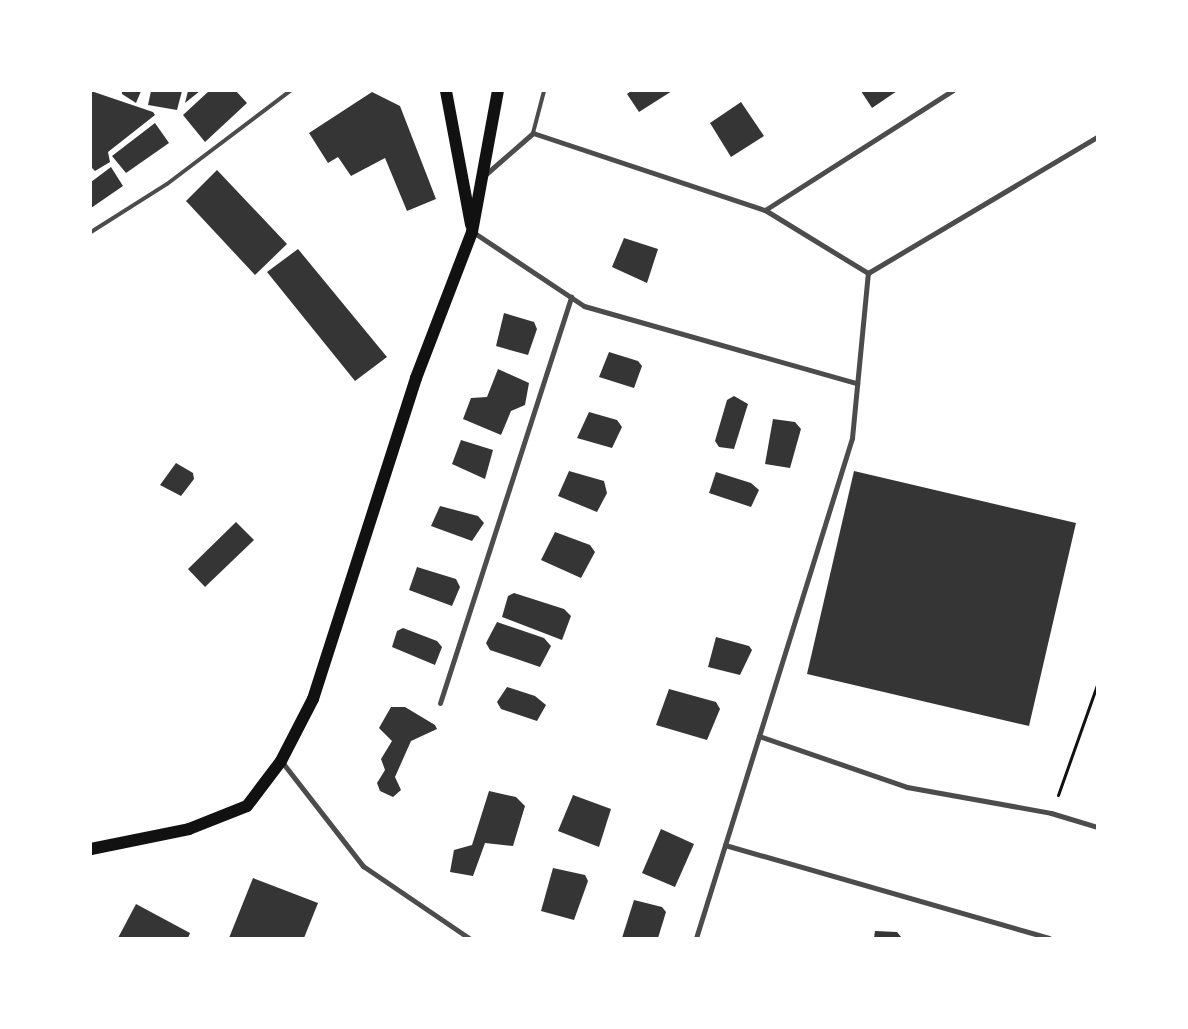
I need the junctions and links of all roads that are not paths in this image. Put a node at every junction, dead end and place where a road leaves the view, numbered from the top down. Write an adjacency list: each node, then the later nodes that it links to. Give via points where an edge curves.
1 (290, 91): 10 (lane, via 168,184)
2 (446, 91): 11 (main road)
3 (498, 91): 8 (main road)
4 (544, 91): 6 (lane)
5 (952, 91): 9 (street)
6 (533, 133): 8 (street); 9 (street)
7 (1097, 137): 12 (street)
8 (483, 177): 11 (main road)
9 (765, 210): 12 (street)
10 (91, 232)
11 (472, 232): 13 (street); 17 (main road, via 416,378 312,699)
12 (868, 273): 14 (street)
13 (571, 297): 14 (street, via 584,306); 15 (street)
14 (857, 383): 16 (street, via 852,438)
15 (440, 703)
16 (759, 736): 18 (street, via 907,787 1052,813); 19 (street)
17 (281, 760): 20 (main road, via 247,806 189,829); 21 (street, via 363,866)
18 (1097, 827)
19 (725, 845): 22 (street); 23 (street)
20 (91, 850)
21 (466, 937)
22 (696, 938)
23 (1050, 938)

